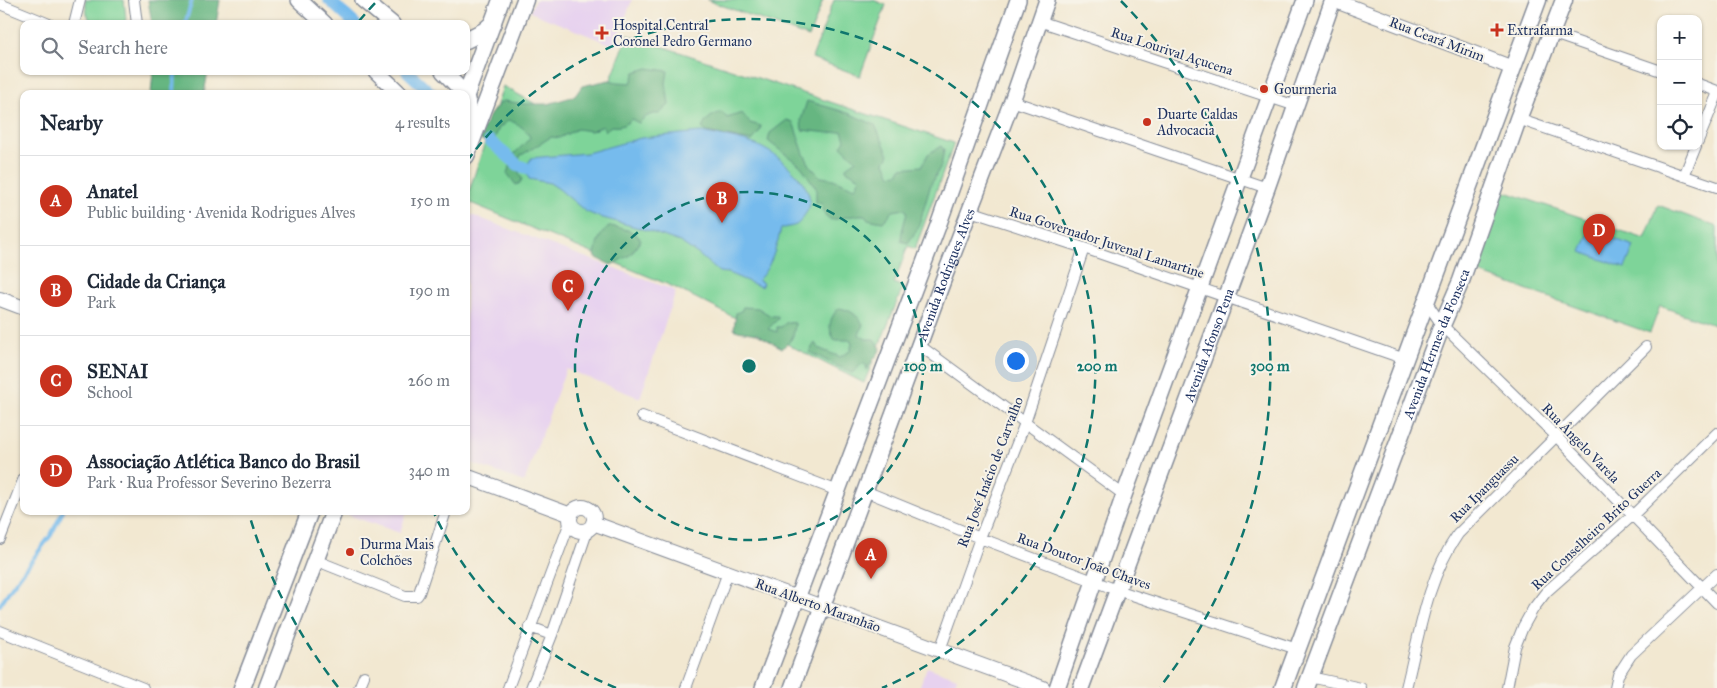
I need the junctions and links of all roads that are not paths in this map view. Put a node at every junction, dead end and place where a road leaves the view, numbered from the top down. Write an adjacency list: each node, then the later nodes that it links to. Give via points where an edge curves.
1 (80, 0): 15 (street)
2 (134, 0): 16 (street)
3 (299, 0): 17 (main road)
4 (363, 0): 18 (main road)
5 (502, 0): 20 (main road)
6 (525, 0): 33 (main road)
7 (1018, 0): 19 (main road, Avenida Rodrigues Alves)
8 (1047, 0): 21 (main road, Avenida Rodrigues Alves)
9 (1305, 0): 35 (main road, Avenida Afonso Pena)
10 (1333, 0): 24 (street, Rua Ceará Mirim); 37 (main road, Avenida Afonso Pena)
11 (1538, 0): 24 (main road, Avenida Hermes da Fonseca)
12 (1564, 0): 22 (main road, Avenida Hermes da Fonseca)
13 (0, 4): 14 (street)
14 (39, 20)
15 (75, 20)
16 (136, 20)
17 (321, 20)
18 (387, 20)
19 (1010, 21): 21 (main road); 48 (main road, Avenida Rodrigues Alves)
20 (493, 22): 23 (main road); 31 (main road)
21 (1037, 26): 35 (street, Rua Lourival Açucena); 36 (main road, Avenida Rodrigues Alves)
22 (1551, 33): 25 (street); 38 (main road, Avenida Hermes da Fonseca)
23 (470, 38)
24 (1513, 68): 54 (main road, Avenida Hermes da Fonseca)
25 (1657, 70)
26 (380, 75): 29 (main road)
27 (447, 75): 30 (main road)
28 (1702, 85): 32 (street)
29 (396, 90)
30 (462, 90)
31 (468, 90)
32 (1717, 90)
33 (490, 93): 39 (main road); 41 (main road)
34 (1717, 95): 40 (street)
35 (1269, 97): 37 (street, Rua Lourival Açucena); 44 (main road, Avenida Afonso Pena)
36 (1012, 100): 44 (street); 47 (main road, Avenida Rodrigues Alves)
37 (1296, 106): 46 (main road, Avenida Afonso Pena)
38 (1518, 119): 43 (street); 56 (main road, Avenida Hermes da Fonseca, via 1461,281)
39 (470, 122)
40 (1702, 132)
41 (470, 146)
42 (1694, 150): 43 (street)
43 (1684, 176): 45 (street)
44 (1240, 179): 46 (street); 51 (main road, Avenida Afonso Pena)
45 (1717, 187)
46 (1267, 188): 52 (main road, Avenida Afonso Pena)
47 (970, 211): 49 (main road, Avenida Rodrigues Alves); 50 (street, Rua Governador Juvenal Lamartine)
48 (938, 226): 49 (main road, via 946,234); 59 (main road, Avenida Rodrigues Alves)
49 (961, 233): 57 (main road, Avenida Rodrigues Alves)
50 (1084, 248): 51 (street, Rua Governador Juvenal Lamartine); 63 (street, Rua José Inácio de Carvalho)
51 (1200, 288): 52 (street, Rua Governador Juvenal Lamartine); 71 (main road, Avenida Afonso Pena)
52 (1226, 296): 60 (street, Rua Governador Juvenal Lamartine); 87 (main road, Avenida Afonso Pena)
53 (0, 299): 55 (street)
54 (1427, 303): 56 (street, Rua Ângelo Varela); 60 (main road, Avenida Hermes da Fonseca)
55 (20, 306)
56 (1442, 325): 65 (street, Rua Ângelo Varela); 97 (main road, Avenida Hermes da Fonseca)
57 (919, 345): 61 (main road, Avenida Rodrigues Alves); 63 (street)
58 (1646, 347): 65 (street, Rua Ipanguassu)
59 (889, 357): 61 (main road, via 898,354 908,361); 66 (main road, Avenida Rodrigues Alves)
60 (1405, 359): 94 (main road, Avenida Hermes da Fonseca)
61 (911, 368): 69 (main road, Avenida Rodrigues Alves)
62 (642, 416): 70 (street)
63 (1025, 423): 71 (street); 80 (street, Rua José Inácio de Carvalho)
64 (1717, 433): 75 (street, Rua Conselheiro Brito Guerra)
65 (1557, 437): 75 (street, Rua Ângelo Varela); 112 (street, Rua Ipanguassu, via 1468,522 1448,548 1433,585)
66 (844, 476): 69 (main road, via 859,473 864,477); 70 (main road, Avenida Rodrigues Alves)
67 (470, 478): 76 (street, Rua Alberto Maranhão)
68 (20, 488): 81 (street)
69 (866, 488): 79 (main road, Avenida Rodrigues Alves); 80 (street, Rua Doutor João Chaves)
70 (832, 489): 78 (main road, Avenida Rodrigues Alves)
71 (1124, 494): 85 (main road, Avenida Afonso Pena)
72 (308, 515): 99 (main road)
73 (332, 515): 82 (main road)
74 (445, 515): 82 (street, via 417,596 405,596)
75 (1632, 516): 86 (street, Rua Ângelo Varela); 113 (street, Rua Conselheiro Brito Guerra, via 1546,592 1532,610 1515,647)
76 (571, 518): 77 (street, Rua Alberto Maranhão, via 578,530); 77 (street, Rua Alberto Maranhão, via 577,508 586,508 593,514); 91 (street)
77 (590, 526): 83 (street, Rua Alberto Maranhão); 93 (street)
78 (824, 527): 79 (main road, via 832,536); 88 (main road, Avenida Rodrigues Alves)
79 (850, 533): 90 (main road, Avenida Rodrigues Alves)
80 (980, 538): 85 (street, Rua Doutor João Chaves); 95 (street, Rua José Inácio de Carvalho)
81 (0, 539)
82 (315, 560): 100 (main road)
83 (728, 572): 88 (street, Rua Alberto Maranhão); 104 (street)
84 (1717, 574): 86 (street)
85 (1094, 580): 87 (street, Rua Doutor João Chaves); 108 (main road, Avenida Afonso Pena)
86 (1702, 588): 89 (street, Rua Ângelo Varela); 114 (street, via 1631,655 1618,675)
87 (1117, 590): 94 (street, Rua Doutor João Chaves); 109 (main road, Avenida Afonso Pena)
88 (797, 598): 90 (street, Rua Alberto Maranhão); 105 (main road, Avenida Rodrigues Alves)
89 (1717, 603)
90 (822, 608): 95 (street, Rua Alberto Maranhão); 106 (main road, Avenida Rodrigues Alves)
91 (530, 627): 93 (street); 102 (street)
92 (0, 631): 98 (street)
93 (552, 635): 103 (street)
94 (1297, 649): 110 (main road, Avenida Hermes da Fonseca)
95 (940, 650): 107 (street, Rua Alberto Maranhão)
96 (364, 676): 101 (street)
97 (1308, 682): 111 (street)
98 (143, 688)
99 (242, 688)
100 (268, 688)
101 (359, 688)
102 (508, 688)
103 (531, 688)
104 (686, 688)
105 (763, 688)
106 (792, 688)
107 (1043, 688)
108 (1057, 688)
109 (1080, 688)
110 (1283, 688)
111 (1361, 688)
112 (1406, 688)
113 (1507, 688)
114 (1615, 688)

